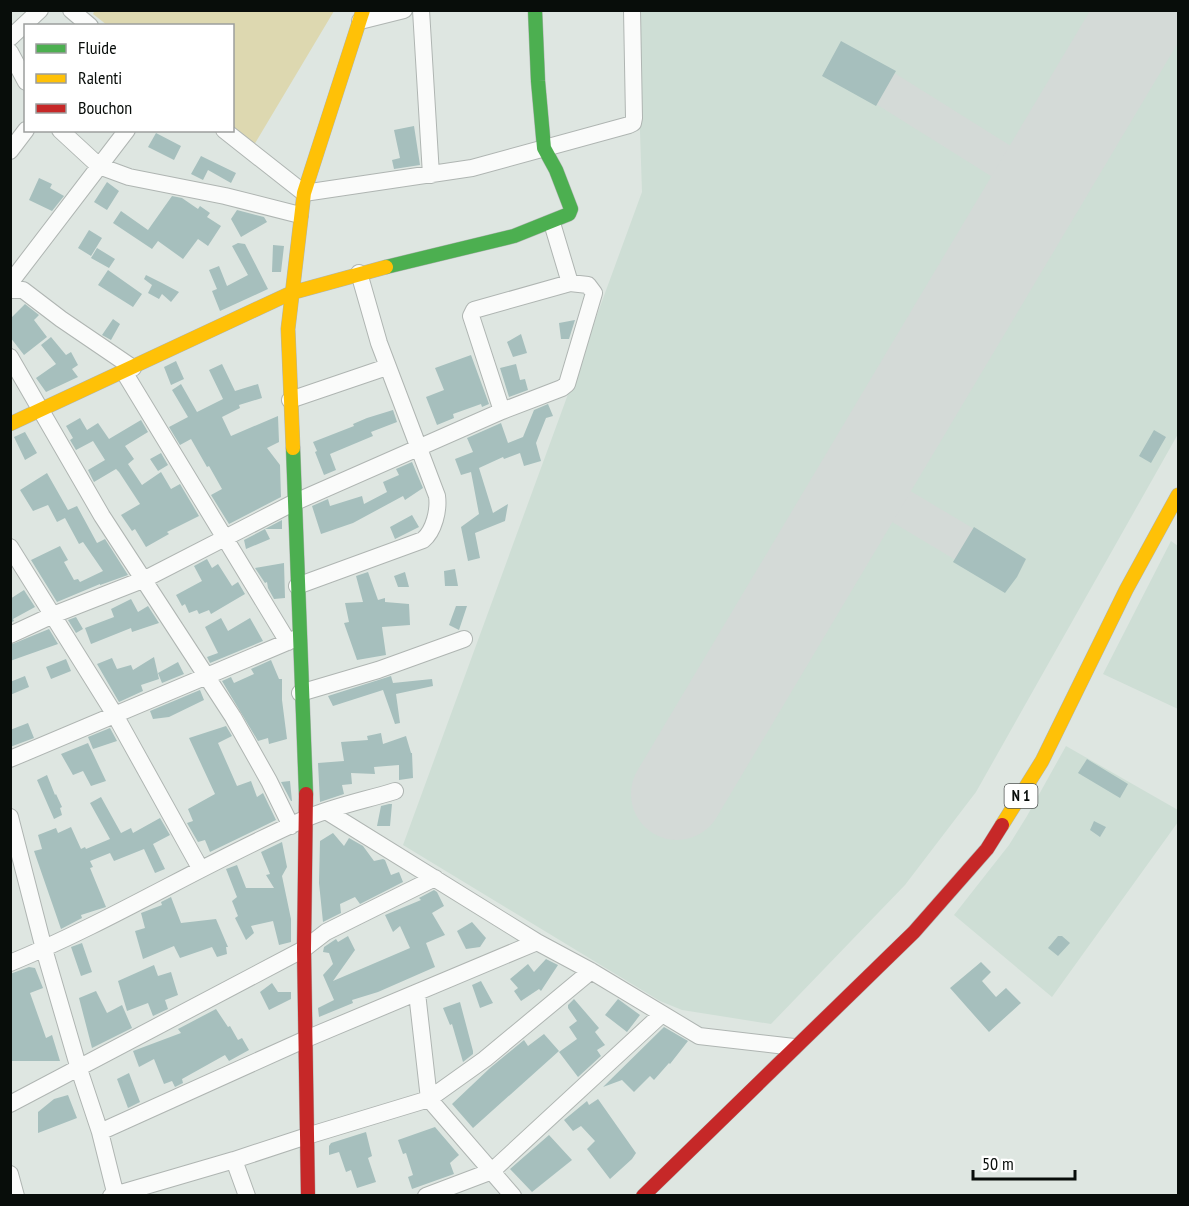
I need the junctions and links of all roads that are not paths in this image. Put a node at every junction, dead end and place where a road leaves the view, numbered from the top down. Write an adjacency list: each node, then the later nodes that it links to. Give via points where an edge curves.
1 (40, 10): 8 (street)
2 (70, 10): 9 (street)
3 (404, 10): 7 (street)
4 (421, 10): 21 (street)
5 (535, 10): 18 (main road)
6 (632, 10): 18 (street, via 633,123)
7 (362, 16): 22 (main road)
8 (25, 24)
9 (88, 24)
10 (24, 25): 11 (street)
11 (10, 38)
12 (10, 52): 13 (street)
13 (24, 78)
14 (24, 132): 19 (street)
15 (62, 132): 20 (street)
16 (125, 132): 20 (street)
17 (227, 132): 22 (street)
18 (544, 148): 21 (street); 24 (main road, via 571,208 569,214)
19 (10, 151)
20 (99, 166): 23 (street, via 129,177); 26 (street)
21 (431, 175): 22 (street)
22 (304, 193): 23 (main road)
23 (300, 215): 29 (main road)
24 (552, 223): 25 (main road, via 488,243); 27 (street)
25 (359, 273): 29 (main road); 31 (street)
26 (10, 283)
27 (570, 283): 35 (street, via 588,285 594,293 567,384); 35 (street, via 472,312)
28 (10, 290): 32 (street, via 23,290)
29 (291, 293): 32 (main road); 33 (main road)
30 (10, 357): 34 (street)
31 (387, 367): 33 (street); 37 (street)
32 (129, 370): 34 (main road); 40 (street)
33 (290, 400): 39 (main road)
34 (40, 410): 36 (main road); 42 (street, via 102,516)
35 (502, 411): 37 (street)
36 (10, 424)
37 (418, 450): 39 (street); 43 (street, via 438,503 428,536)
38 (1179, 495): 68 (main road, N 1, via 1126,590 1042,761 987,849 914,932)
39 (293, 503): 40 (street); 43 (main road)
40 (225, 537): 42 (street); 47 (street)
41 (10, 547): 44 (street)
42 (145, 579): 44 (street); 48 (street)
43 (297, 586): 47 (main road)
44 (53, 615): 45 (street); 50 (street)
45 (10, 635)
46 (464, 639): 49 (street)
47 (293, 640): 48 (street); 49 (main road)
48 (207, 676): 50 (street); 56 (street)
49 (300, 693): 55 (main road)
50 (115, 715): 51 (street); 58 (street)
51 (10, 759)
52 (395, 791): 53 (street)
53 (326, 811): 55 (street); 59 (street)
54 (10, 817): 57 (street)
55 (307, 818): 56 (street); 62 (main road)
56 (291, 826): 58 (street)
57 (14, 840): 61 (street)
58 (200, 868): 61 (street)
59 (435, 878): 60 (street); 62 (street, via 326,932)
60 (537, 942): 64 (street); 65 (street)
61 (44, 949): 63 (street); 69 (street)
62 (304, 949): 67 (main road); 69 (street)
63 (10, 963)
64 (591, 971): 66 (street); 70 (street, via 485,1059)
65 (417, 993): 67 (street); 70 (street)
66 (662, 1014): 68 (street, via 699,1036); 75 (street)
67 (306, 1039): 72 (street); 73 (main road)
68 (794, 1047): 83 (main road, N 1)
69 (79, 1069): 71 (street); 72 (street)
70 (429, 1099): 73 (street); 75 (street)
71 (10, 1104)
72 (100, 1132): 77 (street)
73 (307, 1136): 74 (street); 80 (main road)
74 (234, 1160): 77 (street); 79 (street)
75 (492, 1171): 81 (street); 82 (street)
76 (10, 1174): 78 (street)
77 (114, 1195)
78 (15, 1196)
79 (247, 1196)
80 (308, 1196)
81 (426, 1196)
82 (513, 1196)
83 (643, 1196)

